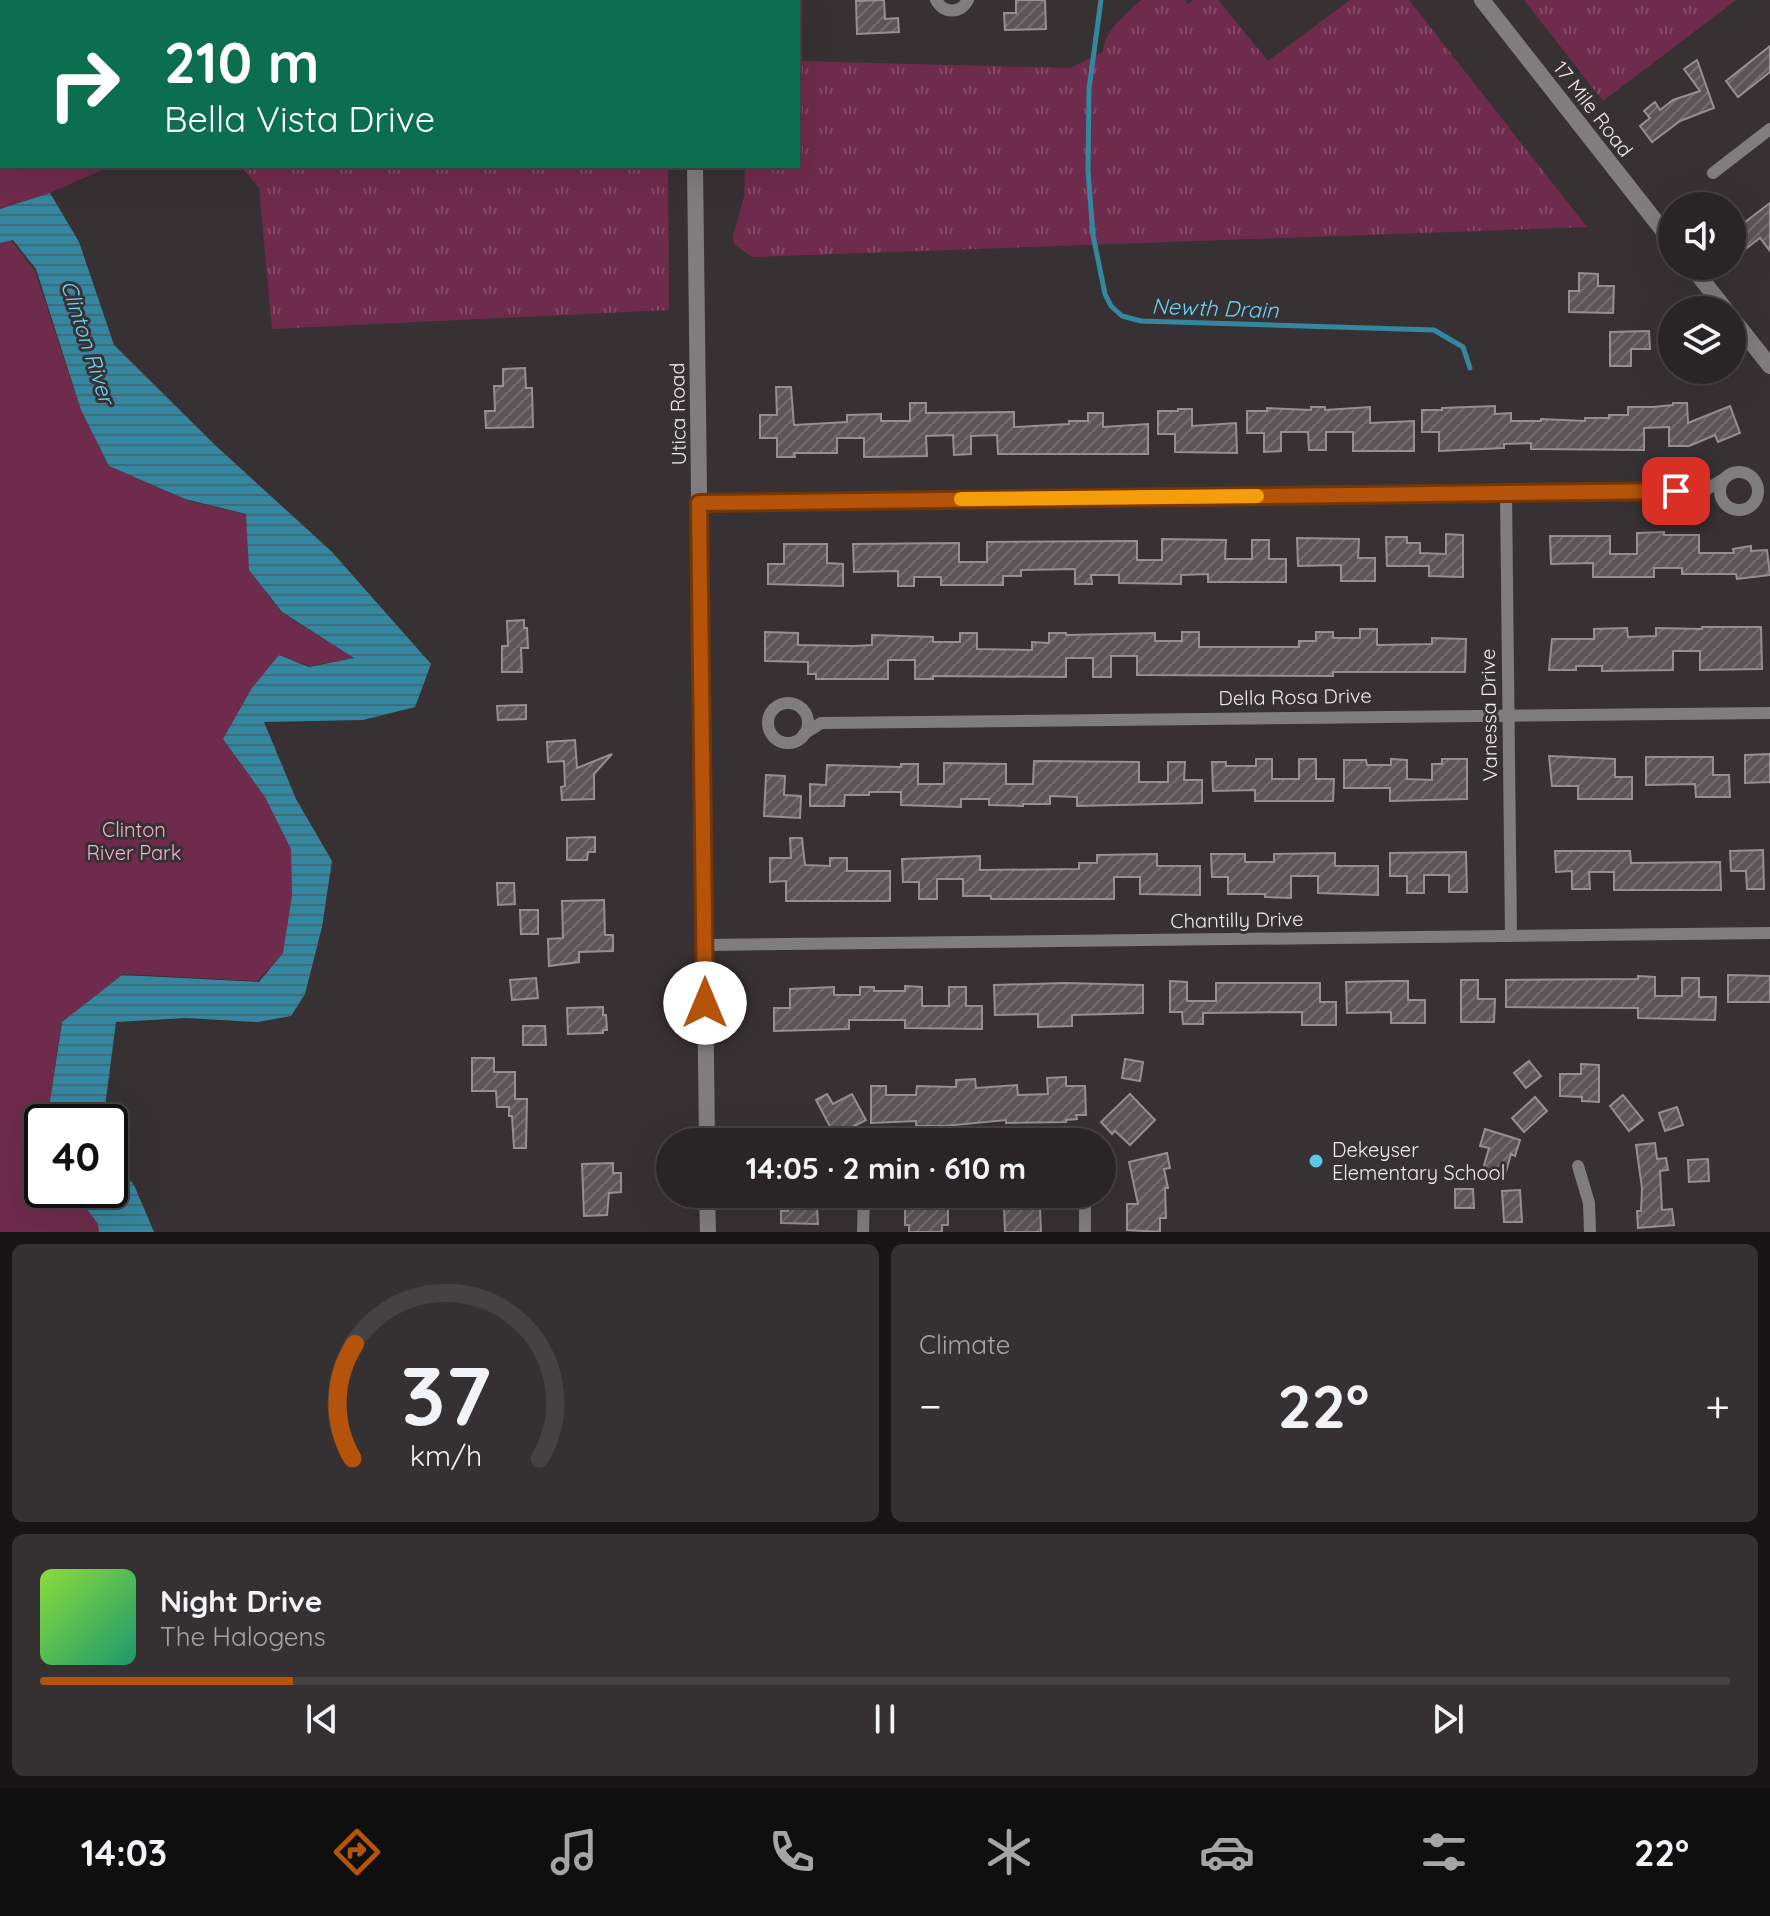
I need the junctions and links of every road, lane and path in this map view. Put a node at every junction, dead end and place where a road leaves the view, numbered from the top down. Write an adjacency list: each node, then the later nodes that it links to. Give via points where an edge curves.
1 (936, 0): 2 (street, via 950,11)
2 (968, 0)
3 (1482, 0): 7 (street, 17 Mile Road)
4 (1770, 129): 6 (street)
5 (695, 168): 16 (street, Utica Road)
6 (1713, 173)
7 (1658, 224)
8 (1702, 280): 9 (street)
9 (1715, 296)
10 (1746, 336): 11 (street)
11 (1770, 366)
12 (1724, 479): 13 (street); 15 (street); 15 (street, via 1734,472 1746,473 1758,493 1747,508 1734,510)
13 (1704, 491): 14 (street); 15 (street)
14 (1506, 493): 16 (street); 19 (street, Vanessa Drive)
15 (1723, 502)
16 (699, 503): 24 (street, Utica Road)
17 (803, 710): 20 (street); 21 (street); 21 (street, via 785,703 773,709 768,721 771,733 781,741 793,742)
18 (1770, 713): 19 (street, Della Rosa Drive)
19 (1509, 715): 20 (street, Della Rosa Drive); 23 (street, Vanessa Drive)
20 (821, 723): 21 (street)
21 (804, 734)
22 (1770, 933): 23 (street, Chantilly Drive)
23 (1511, 936): 24 (street, Chantilly Drive)
24 (705, 945): 25 (street, Utica Road)
25 (707, 1128)
26 (1578, 1166): 33 (street, via 1589,1203)
27 (707, 1208): 30 (street)
28 (864, 1208): 31 (street)
29 (1085, 1208): 32 (street)
30 (708, 1232)
31 (863, 1232)
32 (1085, 1232)
33 (1590, 1232)

